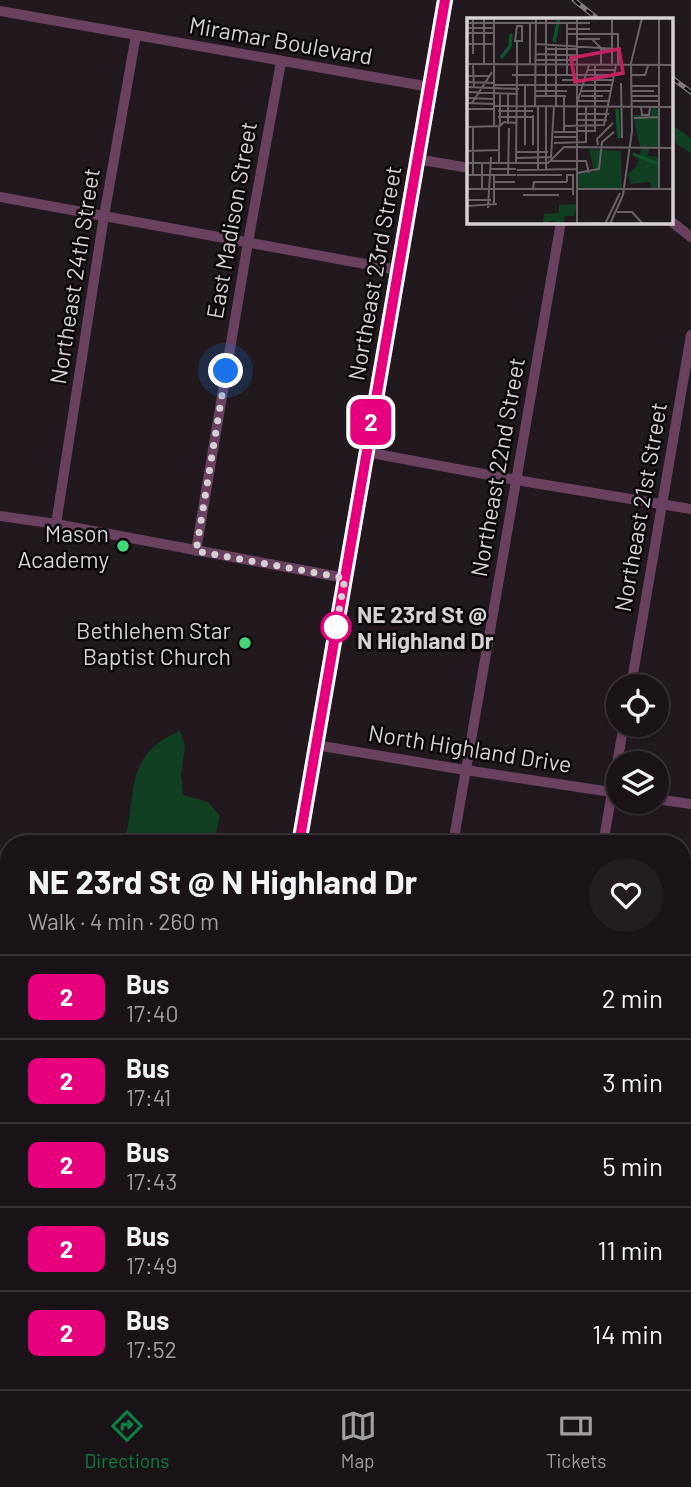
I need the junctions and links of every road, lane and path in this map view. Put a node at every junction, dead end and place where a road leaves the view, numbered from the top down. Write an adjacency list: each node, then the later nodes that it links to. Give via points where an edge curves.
1 (445, 0): 5 (main road, Northeast 23rd Street)
2 (0, 10): 3 (street, Miramar Boulevard)
3 (136, 36): 4 (street, Miramar Boulevard); 9 (street, Northeast 24th Street)
4 (281, 62): 5 (street, Miramar Boulevard); 13 (street, East Madison Street)
5 (430, 87): 6 (main road, Northeast 23rd Street)
6 (417, 159): 7 (street); 14 (main road, Northeast 23rd Street)
7 (467, 168)
8 (0, 197): 9 (street)
9 (104, 216): 13 (street); 21 (street, Northeast 24th Street)
10 (561, 224): 17 (street, Northeast 22nd Street)
11 (674, 224): 12 (street)
12 (691, 237)
13 (248, 242): 14 (street); 22 (street, East Madison Street)
14 (398, 270): 16 (main road, Northeast 23rd Street)
15 (691, 335): 18 (street, Northeast 21st Street)
16 (366, 452): 17 (street); 23 (main road, Northeast 23rd Street)
17 (516, 480): 18 (street); 26 (street, Northeast 22nd Street)
18 (663, 504): 19 (street); 24 (street, Northeast 21st Street)
19 (691, 509)
20 (0, 516): 21 (street)
21 (56, 524): 22 (street)
22 (196, 551): 23 (street)
23 (345, 578): 25 (main road, Northeast 23rd Street)
24 (633, 674)
25 (316, 745): 26 (street, North Highland Drive); 31 (main road, Northeast 23rd Street)
26 (465, 770): 27 (street, North Highland Drive); 32 (street, Northeast 22nd Street)
27 (606, 791)
28 (669, 801): 29 (street)
29 (691, 804)
30 (610, 814): 33 (street)
31 (301, 835)
32 (454, 835)
33 (605, 835)

